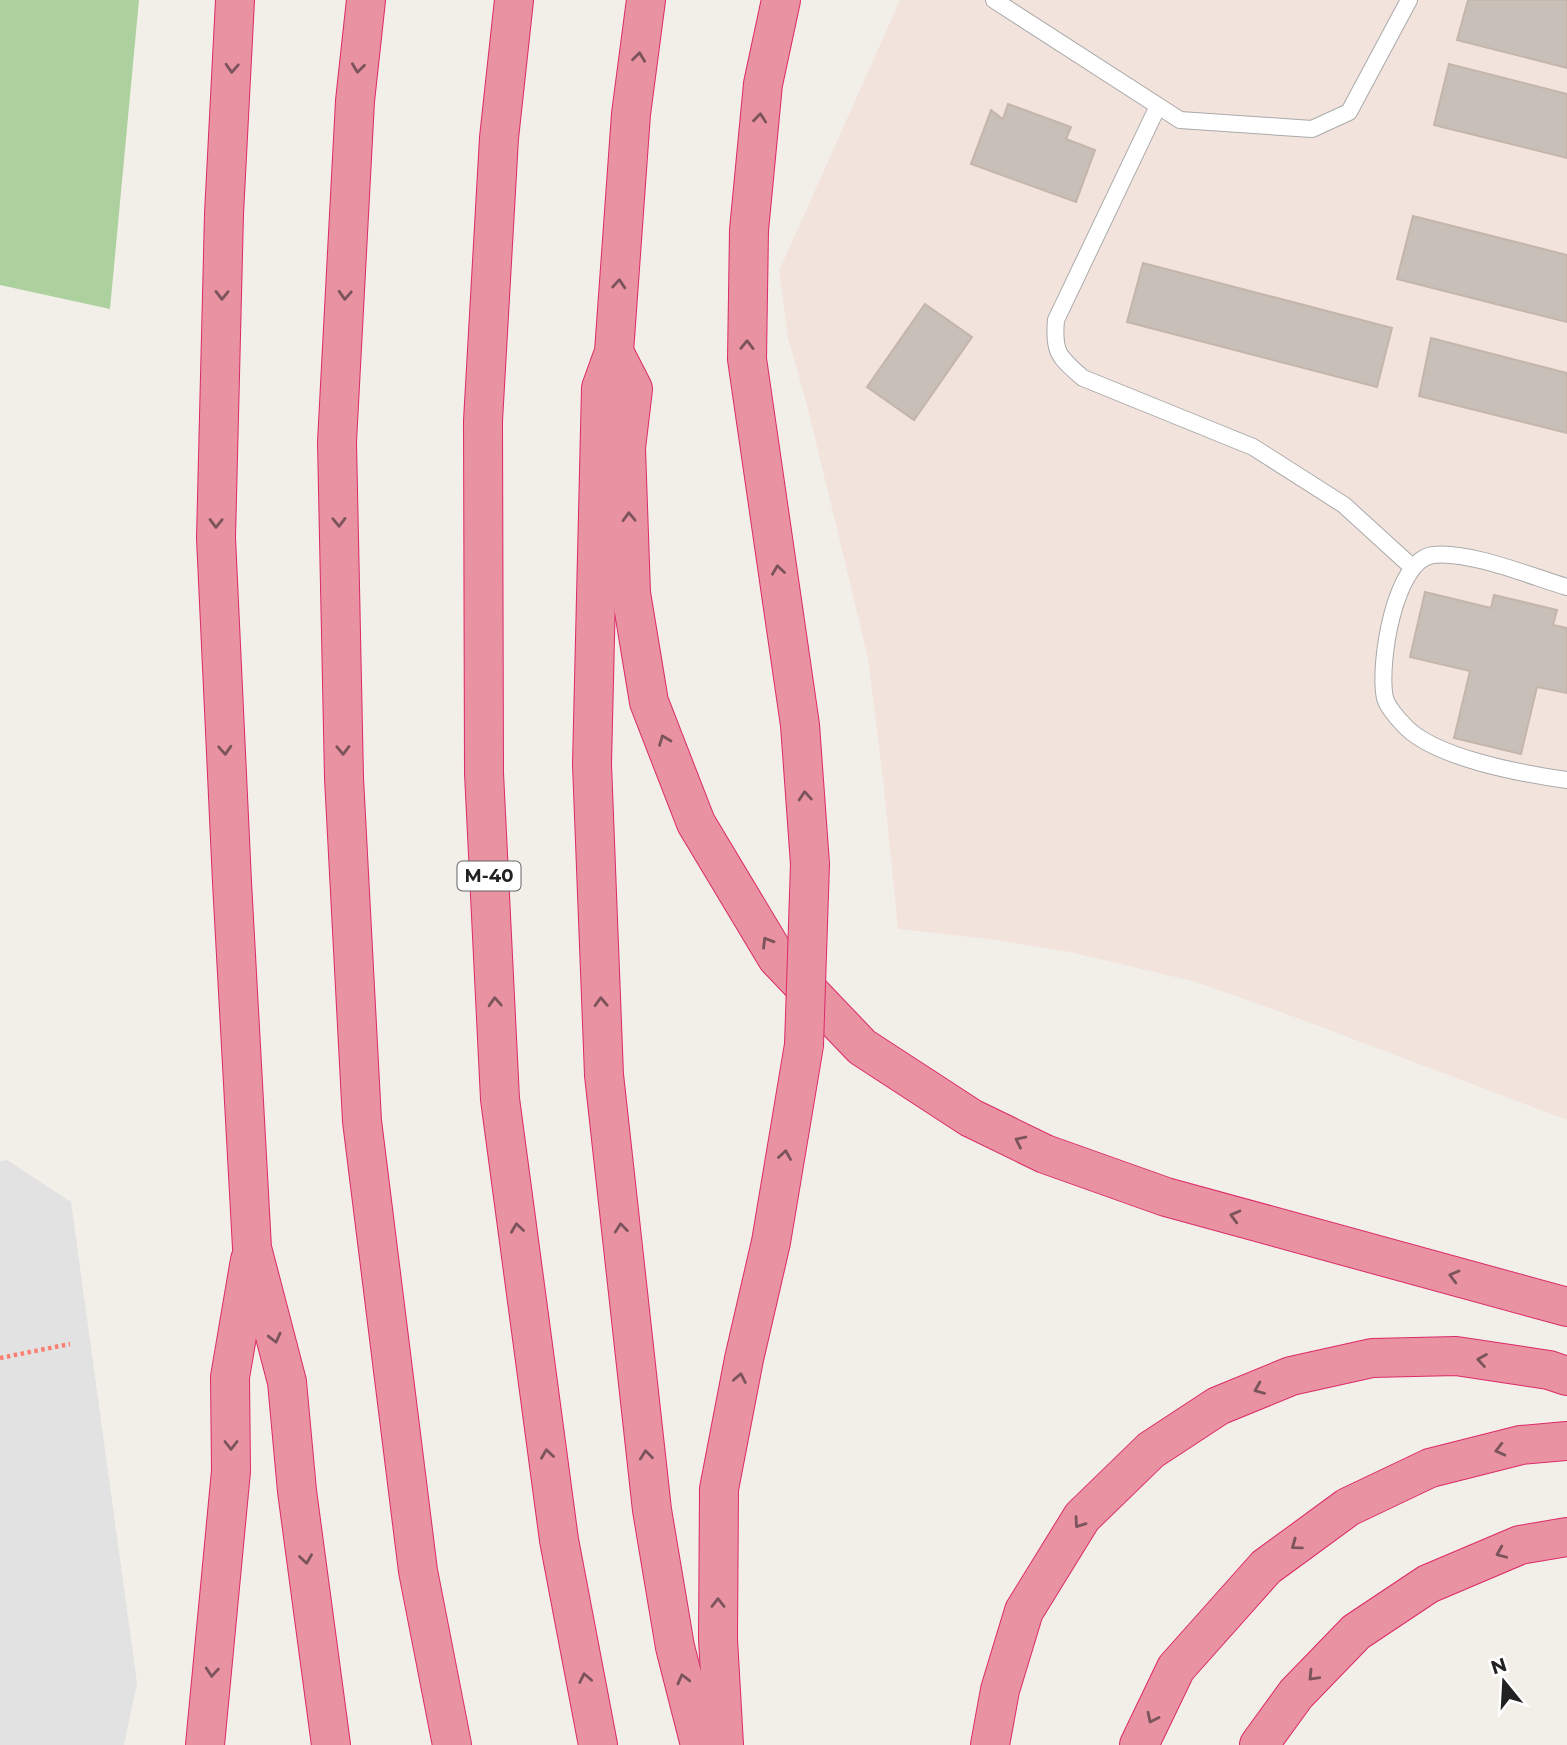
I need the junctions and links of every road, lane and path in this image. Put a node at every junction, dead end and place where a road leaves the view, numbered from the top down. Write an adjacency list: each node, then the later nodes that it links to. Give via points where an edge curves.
1 (235, 0): 13 (highway, one-way to 13, via 216,538)
2 (366, 0): 22 (highway, one-way to 22, via 355,101 337,442 344,778 362,1121 418,1571)
3 (514, 0): 23 (highway, M-40, one-way to 3, via 559,1540 500,1099 484,773 483,421 499,138)
4 (646, 0): 9 (highway, one-way to 4, via 631,114)
5 (780, 0): 25 (highway, one-way to 5, bridge, via 718,1639 719,1489 771,1242 804,1045 810,864 800,725 747,359 748,230 763,84)
6 (994, 0): 8 (lane)
7 (1409, 0): 8 (lane, via 1349,112 1311,129 1180,120)
8 (1158, 106): 10 (lane, via 1056,320 1054,342 1063,361 1083,378 1253,446 1344,505)
9 (614, 352): 14 (highway, one-way to 9, via 1166,1197 1045,1154 971,1118 862,1046 777,958 696,823 649,702 631,593 626,448 633,389); 24 (highway, one-way to 9, via 676,1647 652,1510 604,1075 593,750 601,388)
10 (1412, 567): 11 (lane, via 1430,555 1459,555); 12 (lane, via 1397,596 1384,660 1385,699 1404,726 1441,751 1527,775)
11 (1567, 587)
12 (1567, 780)
13 (252, 1248): 20 (highway, one-way to 20, via 230,1377 231,1471); 21 (highway, one-way to 21, via 287,1382)
14 (1567, 1307)
15 (70, 1344): 16 (path)
16 (0, 1357)
17 (1558, 1373): 26 (highway, one-way to 26, via 1456,1356 1372,1358 1291,1376 1218,1406 1151,1450 1082,1517 1024,1611 1000,1690)
18 (1567, 1440): 27 (highway, one-way to 27, via 1521,1445 1430,1468 1348,1507 1266,1567 1176,1668)
19 (1567, 1538): 28 (highway, one-way to 28, via 1521,1545 1428,1584 1387,1611 1356,1632 1296,1694)
20 (203, 1737)
21 (331, 1745)
22 (452, 1745)
23 (597, 1745)
24 (700, 1745)
25 (724, 1745)
26 (990, 1745)
27 (1139, 1745)
28 (1259, 1745)

